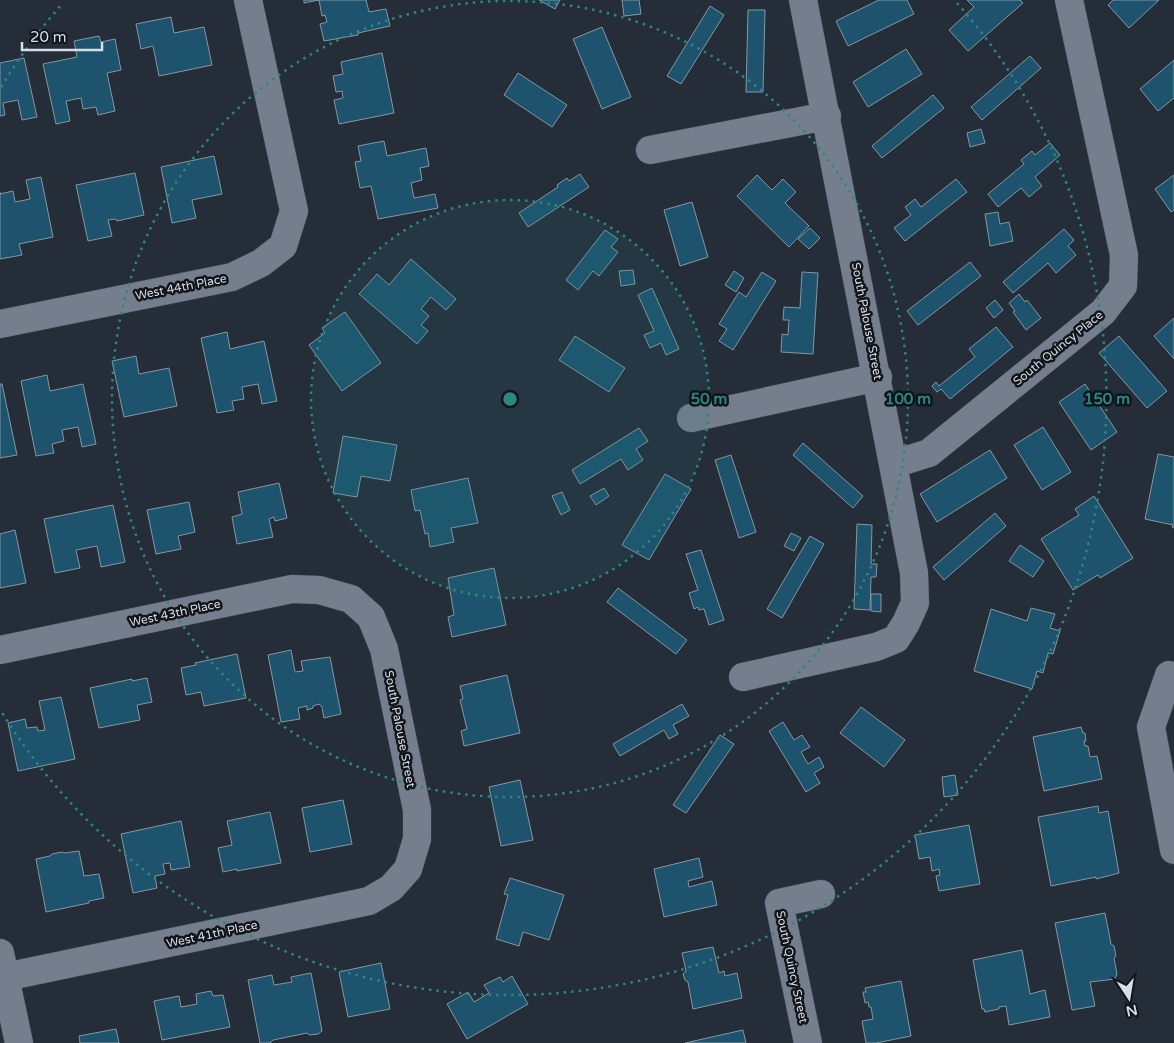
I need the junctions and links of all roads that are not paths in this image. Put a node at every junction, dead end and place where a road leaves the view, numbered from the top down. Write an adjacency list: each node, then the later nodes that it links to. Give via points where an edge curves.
1 (248, 0): 6 (street, West 44th Place, via 294,211 283,246 262,263 232,277)
2 (803, 0): 4 (street, South Palouse Street)
3 (1069, 0): 9 (street, South Quincy Place, via 1124,254 1123,286 1104,312 929,452)
4 (827, 116): 5 (street); 7 (street, South Palouse Street)
5 (650, 150)
6 (0, 324)
7 (878, 377): 8 (street); 9 (street, South Palouse Street)
8 (691, 418)
9 (894, 464): 13 (street, South Palouse Street, via 914,573 915,603 896,639 876,647)
10 (351, 599): 11 (street, West 43th Place, via 319,590 292,589); 15 (street, South Palouse Street, via 371,617 384,649 417,810 417,840)
11 (0, 650)
12 (1169, 675): 14 (street, via 1151,727)
13 (743, 677)
14 (1174, 850)
15 (408, 868): 17 (street, West 41th Place, via 391,888 369,901)
16 (821, 894): 19 (street, South Quincy Street, via 779,903)
17 (2, 965): 18 (street)
18 (18, 1043)
19 (808, 1043)

